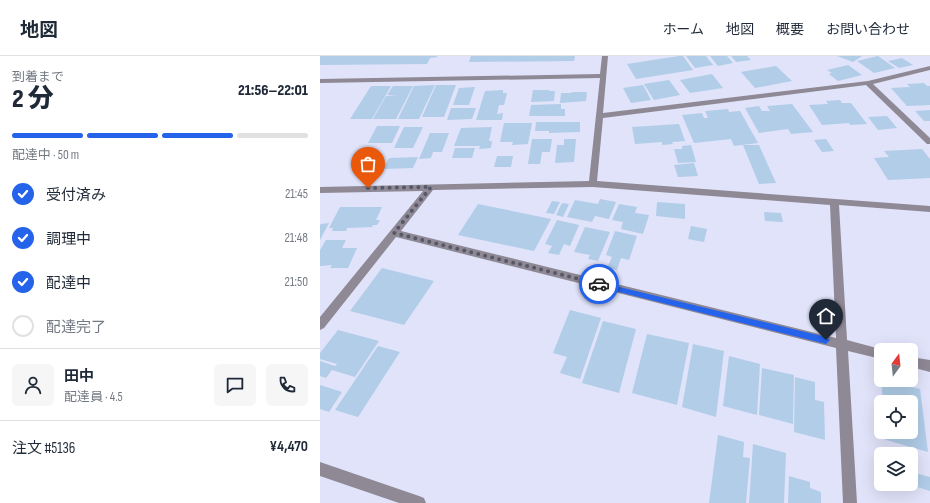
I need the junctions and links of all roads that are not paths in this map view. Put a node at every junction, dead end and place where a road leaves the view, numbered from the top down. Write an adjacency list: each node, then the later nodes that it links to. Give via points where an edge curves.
1 (605, 56): 3 (street)
2 (930, 68): 5 (street)
3 (603, 76): 4 (street); 6 (street)
4 (320, 81)
5 (868, 83): 6 (street); 7 (street)
6 (599, 116): 8 (street)
7 (930, 142)
8 (593, 184): 9 (street); 11 (street)
9 (431, 187): 10 (street); 13 (street)
10 (320, 190)
11 (834, 202): 12 (street); 15 (street)
12 (930, 209)
13 (394, 233): 14 (street); 15 (street)
14 (320, 325)
15 (842, 344): 16 (street); 21 (street)
16 (874, 352)
17 (918, 363): 18 (street)
18 (930, 366)
19 (320, 469): 20 (street)
20 (419, 503)
21 (850, 503)

